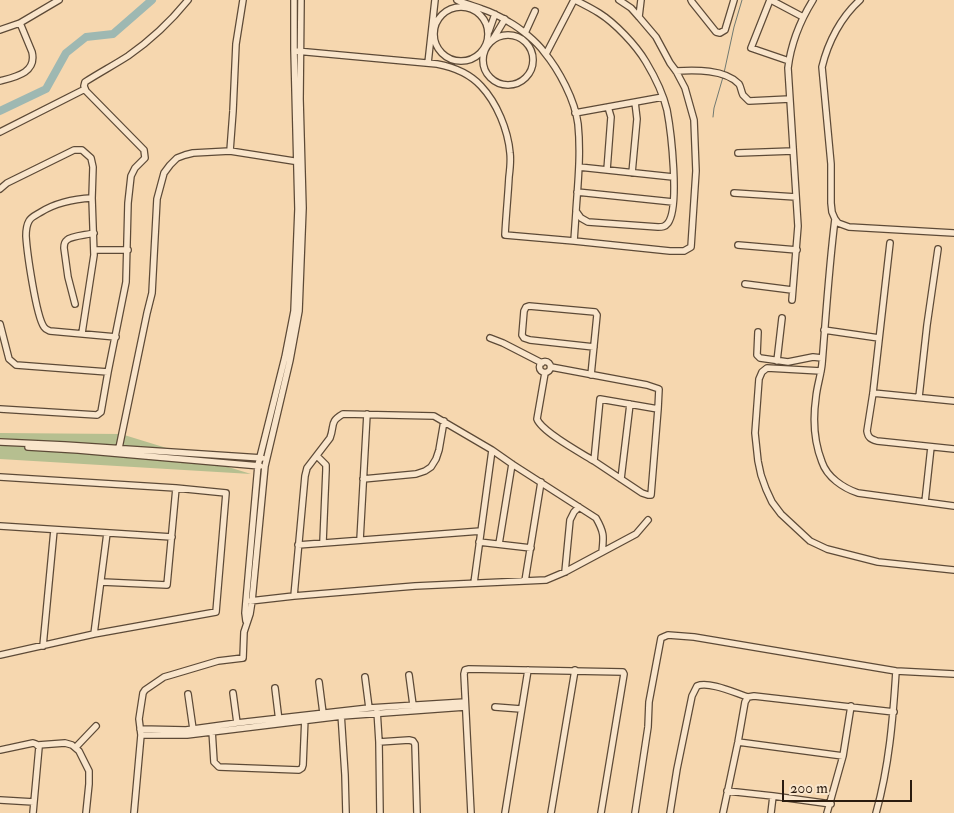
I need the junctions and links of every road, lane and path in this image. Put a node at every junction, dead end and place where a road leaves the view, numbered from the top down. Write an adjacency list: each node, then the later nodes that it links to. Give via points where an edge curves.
1 (188, 0): 36 (street, via 176,15 128,56 84,82)
2 (242, 0): 43 (street)
3 (294, 0): 30 (street)
4 (301, 0): 30 (street)
5 (435, 0): 33 (street)
6 (457, 0): 18 (street)
7 (575, 0): 31 (street); 37 (street, via 617,27 645,60)
8 (619, 0): 19 (street)
9 (642, 0): 19 (street)
10 (691, 0): 11 (street, via 720,33 725,30)
11 (734, 0)
12 (771, 0): 20 (street); 32 (street, via 751,48)
13 (813, 0): 20 (street)
14 (860, 0): 58 (street, via 834,34 822,67 831,164 831,203)
15 (56, 1): 23 (street)
16 (536, 11): 26 (street)
17 (479, 14): 22 (street); 27 (street); 27 (street, via 463,8 446,12 436,26 436,43 451,59 469,60 483,50)
18 (495, 14): 21 (street); 22 (street)
19 (639, 17): 34 (street, via 656,37)
20 (803, 17): 32 (street)
21 (505, 20): 24 (street); 26 (street)
22 (491, 22): 27 (street)
23 (20, 23): 25 (street); 35 (street, via 32,52 31,64 16,77)
24 (500, 27): 28 (street); 29 (street)
25 (0, 30)
26 (524, 33): 31 (street)
27 (488, 34)
28 (513, 35): 29 (street); 29 (street, via 527,44 533,59 528,74 510,84 495,81 484,68 484,52)
29 (493, 39)
30 (297, 51): 33 (street); 46 (street)
31 (546, 54): 41 (street)
32 (789, 61): 38 (street)
33 (428, 63): 61 (street, via 462,71 480,85 499,114 510,154 506,235)
34 (676, 71): 38 (street, via 696,70 724,75 740,84 749,101); 61 (street, via 694,120 696,171 691,247 684,251 670,251)
35 (0, 81)
36 (85, 89): 42 (street); 66 (street, via 144,150 145,158 131,176)
37 (663, 97): 39 (street); 50 (street)
38 (790, 98): 44 (street)
39 (635, 102): 40 (street); 49 (street, via 637,119)
40 (608, 106): 41 (street); 48 (street, via 611,117)
41 (576, 112): 47 (street)
42 (0, 132)
43 (230, 151): 46 (street); 100 (street, via 185,155 177,158 164,173 157,199 152,293)
44 (794, 151): 45 (street); 54 (street)
45 (738, 153)
46 (299, 162): 104 (street, via 294,311); 105 (street, via 303,208 299,311)
47 (579, 167): 48 (street); 52 (street)
48 (607, 170): 49 (street)
49 (632, 173): 50 (street)
50 (673, 177): 56 (street)
51 (0, 189): 55 (street, via 7,182 70,151 82,150 93,162)
52 (577, 192): 56 (street); 57 (street)
53 (734, 192): 54 (street)
54 (796, 197): 67 (street)
55 (92, 198): 59 (street); 76 (street, via 66,200 49,207 28,222 26,230 42,325 50,331)
56 (673, 202): 57 (street, via 669,222 658,227 588,222)
57 (576, 211): 61 (street)
58 (835, 219): 60 (street, via 849,227); 74 (street)
59 (94, 233): 65 (street); 71 (street, via 69,238 64,244)
60 (954, 233)
61 (574, 241)
62 (890, 243): 79 (street)
63 (738, 245): 67 (street)
64 (938, 249): 90 (street)
65 (94, 250): 66 (street); 76 (street)
66 (128, 250): 77 (street)
67 (796, 250): 69 (street)
68 (745, 284): 69 (street)
69 (792, 290): 70 (street)
70 (792, 300)
71 (75, 304)
72 (782, 318): 82 (street)
73 (0, 324): 86 (street, via 9,359 16,365)
74 (824, 330): 79 (street); 81 (street)
75 (758, 332): 82 (street, via 758,357)
76 (82, 333): 77 (street)
77 (116, 337): 86 (street)
78 (490, 338): 83 (street)
79 (879, 338): 89 (street)
80 (594, 347): 80 (street, via 524,338 526,307 595,312); 88 (street)
81 (822, 358): 82 (street); 85 (street)
82 (777, 361)
83 (542, 363): 84 (street, via 548,362); 87 (street, via 540,370)
84 (551, 367): 87 (street); 88 (street)
85 (821, 371): 115 (street, via 815,429 818,452 828,473 858,493); 131 (street, via 767,368 759,379 755,433 761,475 772,502 810,541 827,549 878,562)
86 (108, 372): 93 (street, via 100,414)
87 (545, 373): 106 (street, via 537,419 539,424)
88 (592, 375): 94 (street, via 659,389)
89 (873, 393): 90 (street); 99 (street, via 867,431 872,440)
90 (919, 397): 91 (street)
91 (954, 401)
92 (630, 404): 94 (street); 106 (street, via 600,399); 112 (street)
93 (0, 409)
94 (658, 409): 112 (street, via 651,494 642,493)
95 (366, 414): 96 (street, via 434,416); 103 (street, via 343,414 336,418 330,438); 111 (street)
96 (444, 421): 101 (street); 111 (street, via 436,459 425,472)
97 (0, 442): 100 (street)
98 (0, 446): 108 (street)
99 (931, 447): 102 (street); 115 (street)
100 (118, 448): 104 (street)
101 (492, 450): 107 (street); 121 (street)
102 (954, 450)
103 (317, 456): 125 (street, via 326,465); 128 (street, via 305,476)
104 (259, 458): 105 (street); 108 (street)
105 (266, 459): 109 (street)
106 (594, 461): 112 (street)
107 (512, 464): 113 (street); 127 (street)
108 (258, 465): 109 (street); 137 (street)
109 (265, 466): 137 (street)
110 (0, 477): 114 (street)
111 (363, 479): 124 (street)
112 (621, 479)
113 (541, 482): 117 (street); 129 (street)
114 (176, 488): 123 (street); 138 (street, via 226,493 216,612)
115 (925, 502): 116 (street)
116 (954, 506)
117 (579, 507): 130 (street, via 596,518 601,526 604,535); 132 (street, via 570,520)
118 (648, 520): 130 (street, via 636,534)
119 (0, 526): 120 (street)
120 (54, 530): 122 (street); 139 (street)
121 (481, 531): 124 (street); 126 (street)
122 (107, 533): 123 (street); 134 (street)
123 (172, 537): 134 (street, via 168,584)
124 (360, 540): 125 (street)
125 (324, 542): 128 (street)
126 (479, 542): 127 (street); 135 (street)
127 (499, 544): 129 (street)
128 (298, 545): 136 (street)
129 (530, 548): 133 (street)
130 (602, 552): 132 (street)
131 (954, 570)
132 (565, 572): 133 (street, via 546,580)
133 (526, 581): 135 (street)
134 (102, 582): 138 (street)
135 (474, 583): 136 (street)
136 (294, 596): 137 (street)
137 (249, 601): 168 (street, via 243,658 218,661 164,677 145,690 139,719)
138 (94, 634): 139 (street)
139 (43, 646): 140 (street)
140 (0, 655)
141 (528, 670): 142 (street); 152 (street, via 467,669 464,674); 157 (street)
142 (575, 670): 188 (street); 189 (street, via 620,671 624,674)
143 (896, 671): 144 (street); 159 (street); 190 (street, via 694,637 660,638)
144 (954, 674)
145 (409, 675): 153 (street)
146 (365, 677): 156 (street)
147 (319, 682): 160 (street)
148 (275, 688): 163 (street)
149 (233, 693): 164 (street)
150 (188, 694): 166 (street)
151 (748, 697): 154 (street); 170 (street); 191 (street, via 710,685 697,686 692,696)
152 (465, 704): 153 (street); 158 (street); 186 (street)
153 (413, 705): 158 (street)
154 (851, 706): 159 (street); 174 (street)
155 (495, 707): 157 (street)
156 (369, 708): 158 (street); 161 (street)
157 (521, 709): 187 (street)
158 (377, 710): 161 (street); 169 (street)
159 (894, 712): 195 (street, via 888,760)
160 (323, 713): 161 (street); 162 (street)
161 (341, 714): 162 (street); 183 (street)
162 (305, 717): 163 (street); 167 (street, via 303,765 299,770 219,766 214,762)
163 (279, 720): 164 (street); 167 (street)
164 (237, 722): 167 (street)
165 (96, 726): 172 (street)
166 (193, 729): 167 (street); 168 (street)
167 (212, 729): 168 (street, via 187,735)
168 (141, 732): 182 (street)
169 (379, 742): 184 (street); 185 (street, via 409,740 415,744)
170 (738, 742): 174 (street); 175 (street)
171 (38, 745): 172 (street, via 65,743); 173 (street, via 33,743); 178 (street)
172 (76, 747): 181 (street, via 89,771)
173 (0, 750)
174 (844, 756): 179 (street)
175 (727, 791): 176 (street); 192 (street)
176 (773, 796): 179 (street); 193 (street)
177 (0, 800): 178 (street)
178 (34, 802): 180 (street)
179 (831, 804): 194 (street)
180 (33, 813)
181 (86, 813)
182 (134, 813)
183 (346, 813)
184 (380, 813)
185 (417, 813)
186 (471, 813)
187 (505, 813)
188 (551, 813)
189 (601, 813)
190 (635, 813)
191 (670, 813)
192 (723, 813)
193 (771, 813)
194 (828, 813)
195 (876, 813)

